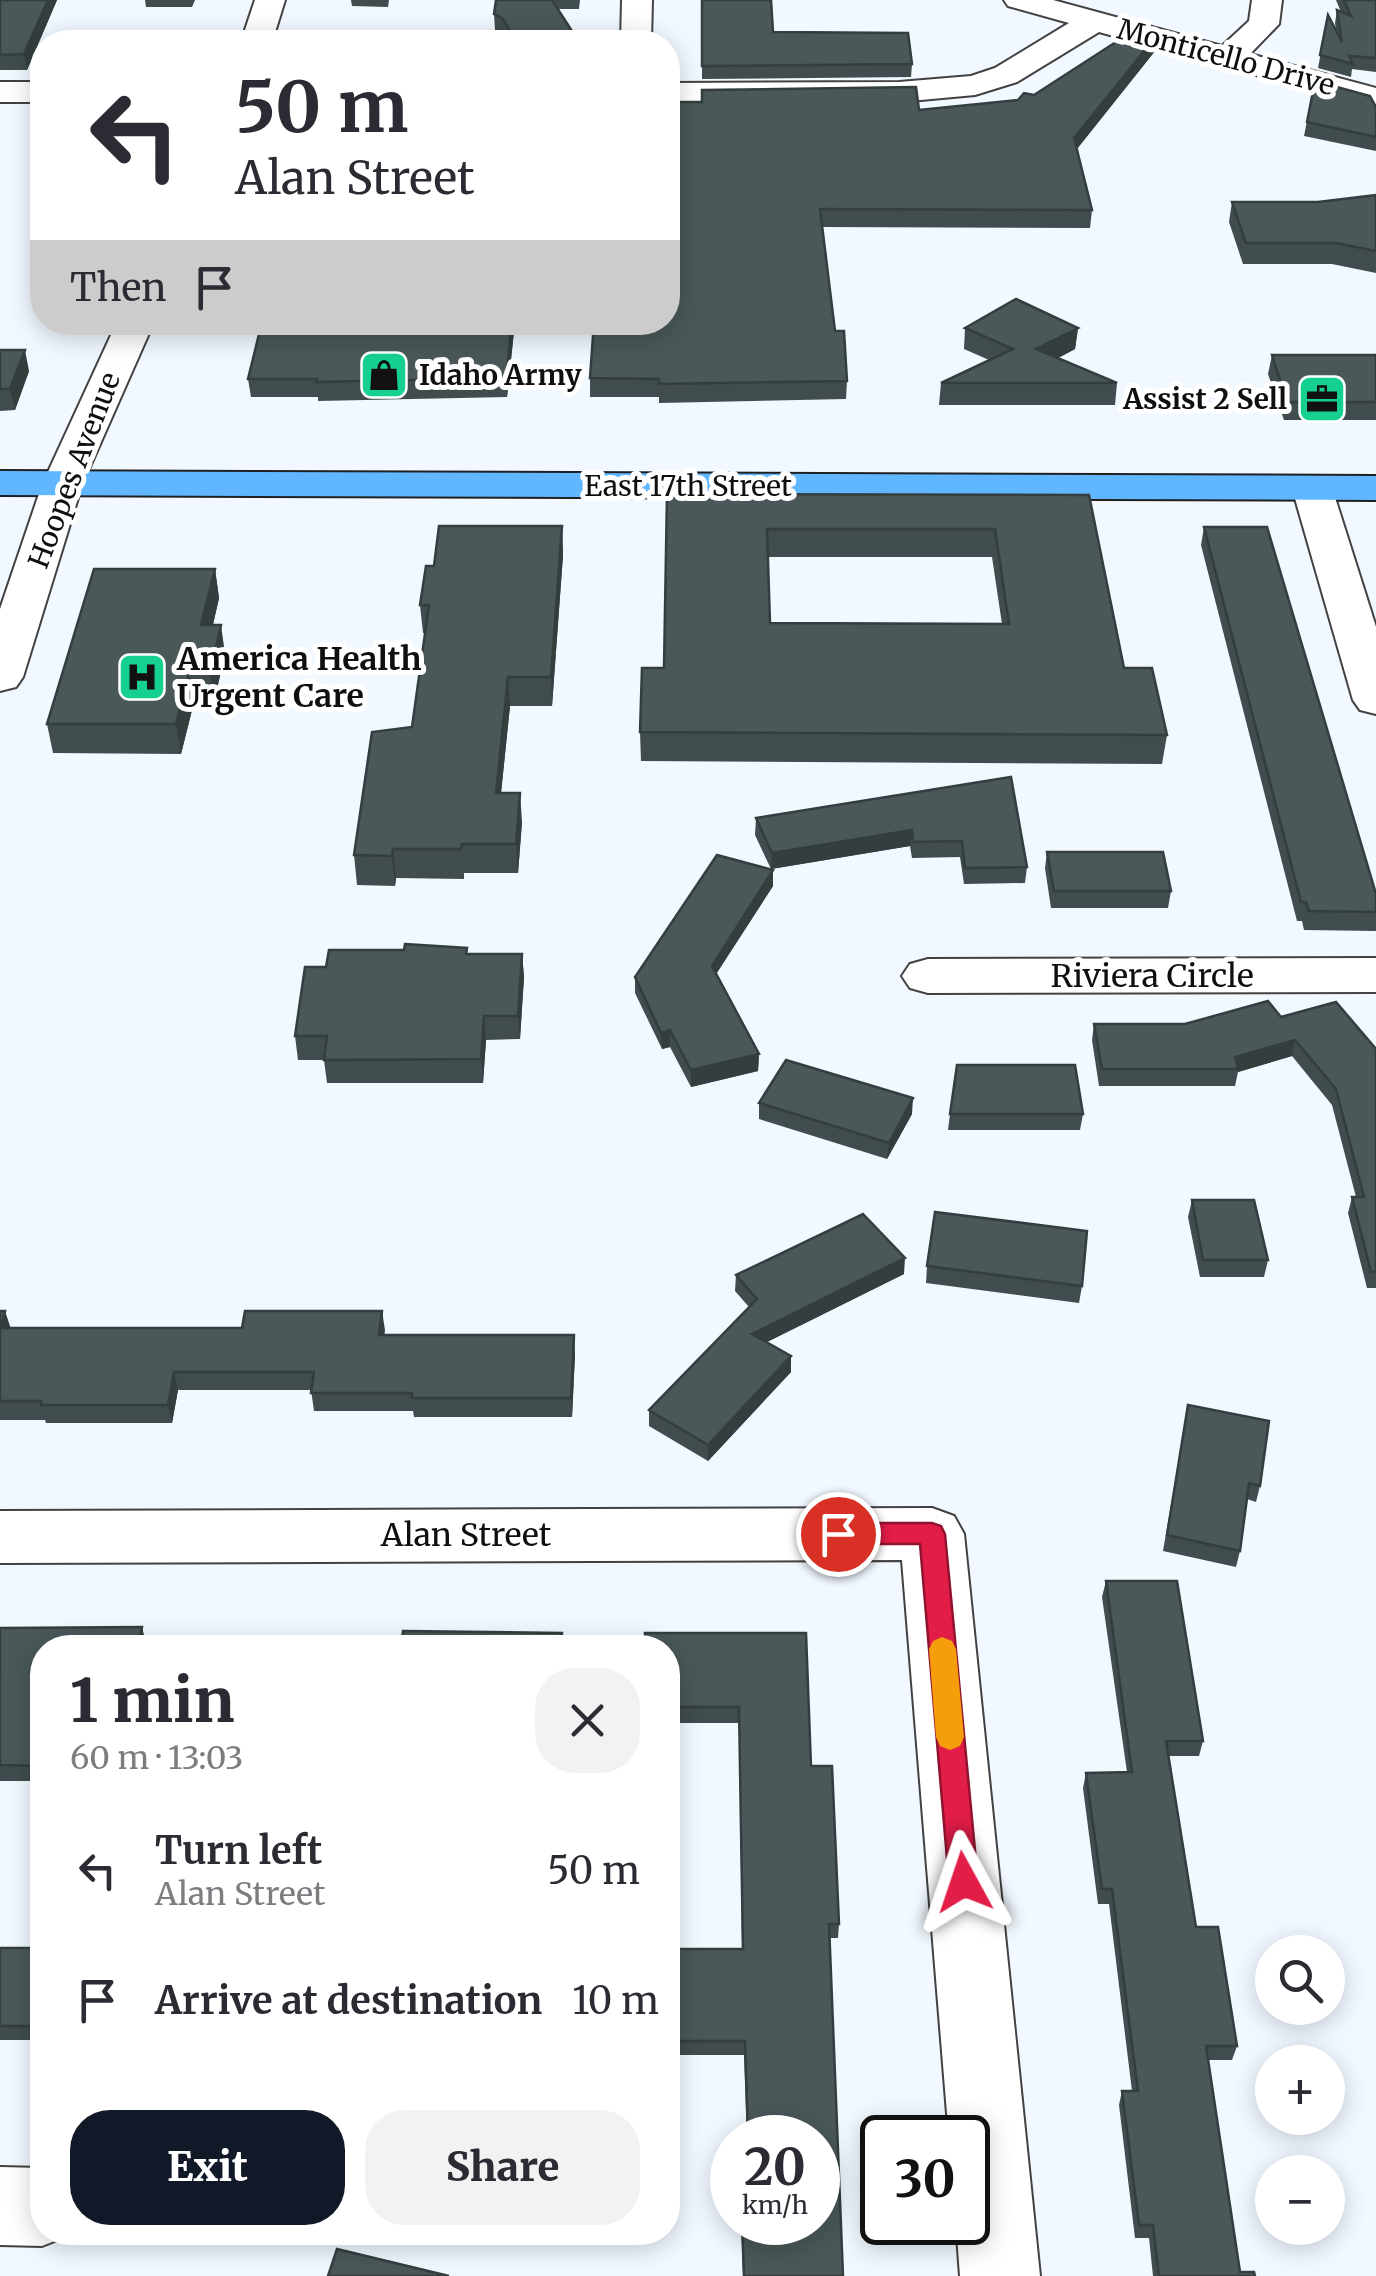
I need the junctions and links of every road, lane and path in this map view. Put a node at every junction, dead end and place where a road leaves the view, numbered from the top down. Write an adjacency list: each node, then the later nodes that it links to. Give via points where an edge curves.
1 (270, 0): 6 (street)
2 (636, 0): 7 (street)
3 (1019, 0): 5 (street, Monticello Drive)
4 (1267, 0): 8 (street, via 1264,24)
5 (1093, 22): 8 (street, Monticello Drive); 11 (street, via 1006,76 976,85)
6 (261, 30)
7 (636, 30)
8 (1229, 56): 12 (street, Monticello Drive)
9 (0, 92): 10 (street)
10 (30, 92)
11 (680, 93)
12 (1376, 98)
13 (130, 335): 15 (street, Hoopes Avenue)
14 (0, 484): 15 (main road, East 17th Street)
15 (62, 485): 16 (main road, East 17th Street); 18 (street, Hoopes Avenue)
16 (1312, 488): 17 (main road, East 17th Street); 19 (street)
17 (1376, 488)
18 (0, 677)
19 (1376, 700)
20 (1376, 975): 21 (street, Riviera Circle)
21 (928, 976)
22 (0, 1536): 25 (street, Alan Street, via 932,1534)
23 (0, 2206): 24 (street)
24 (30, 2207)
25 (1000, 2276)

